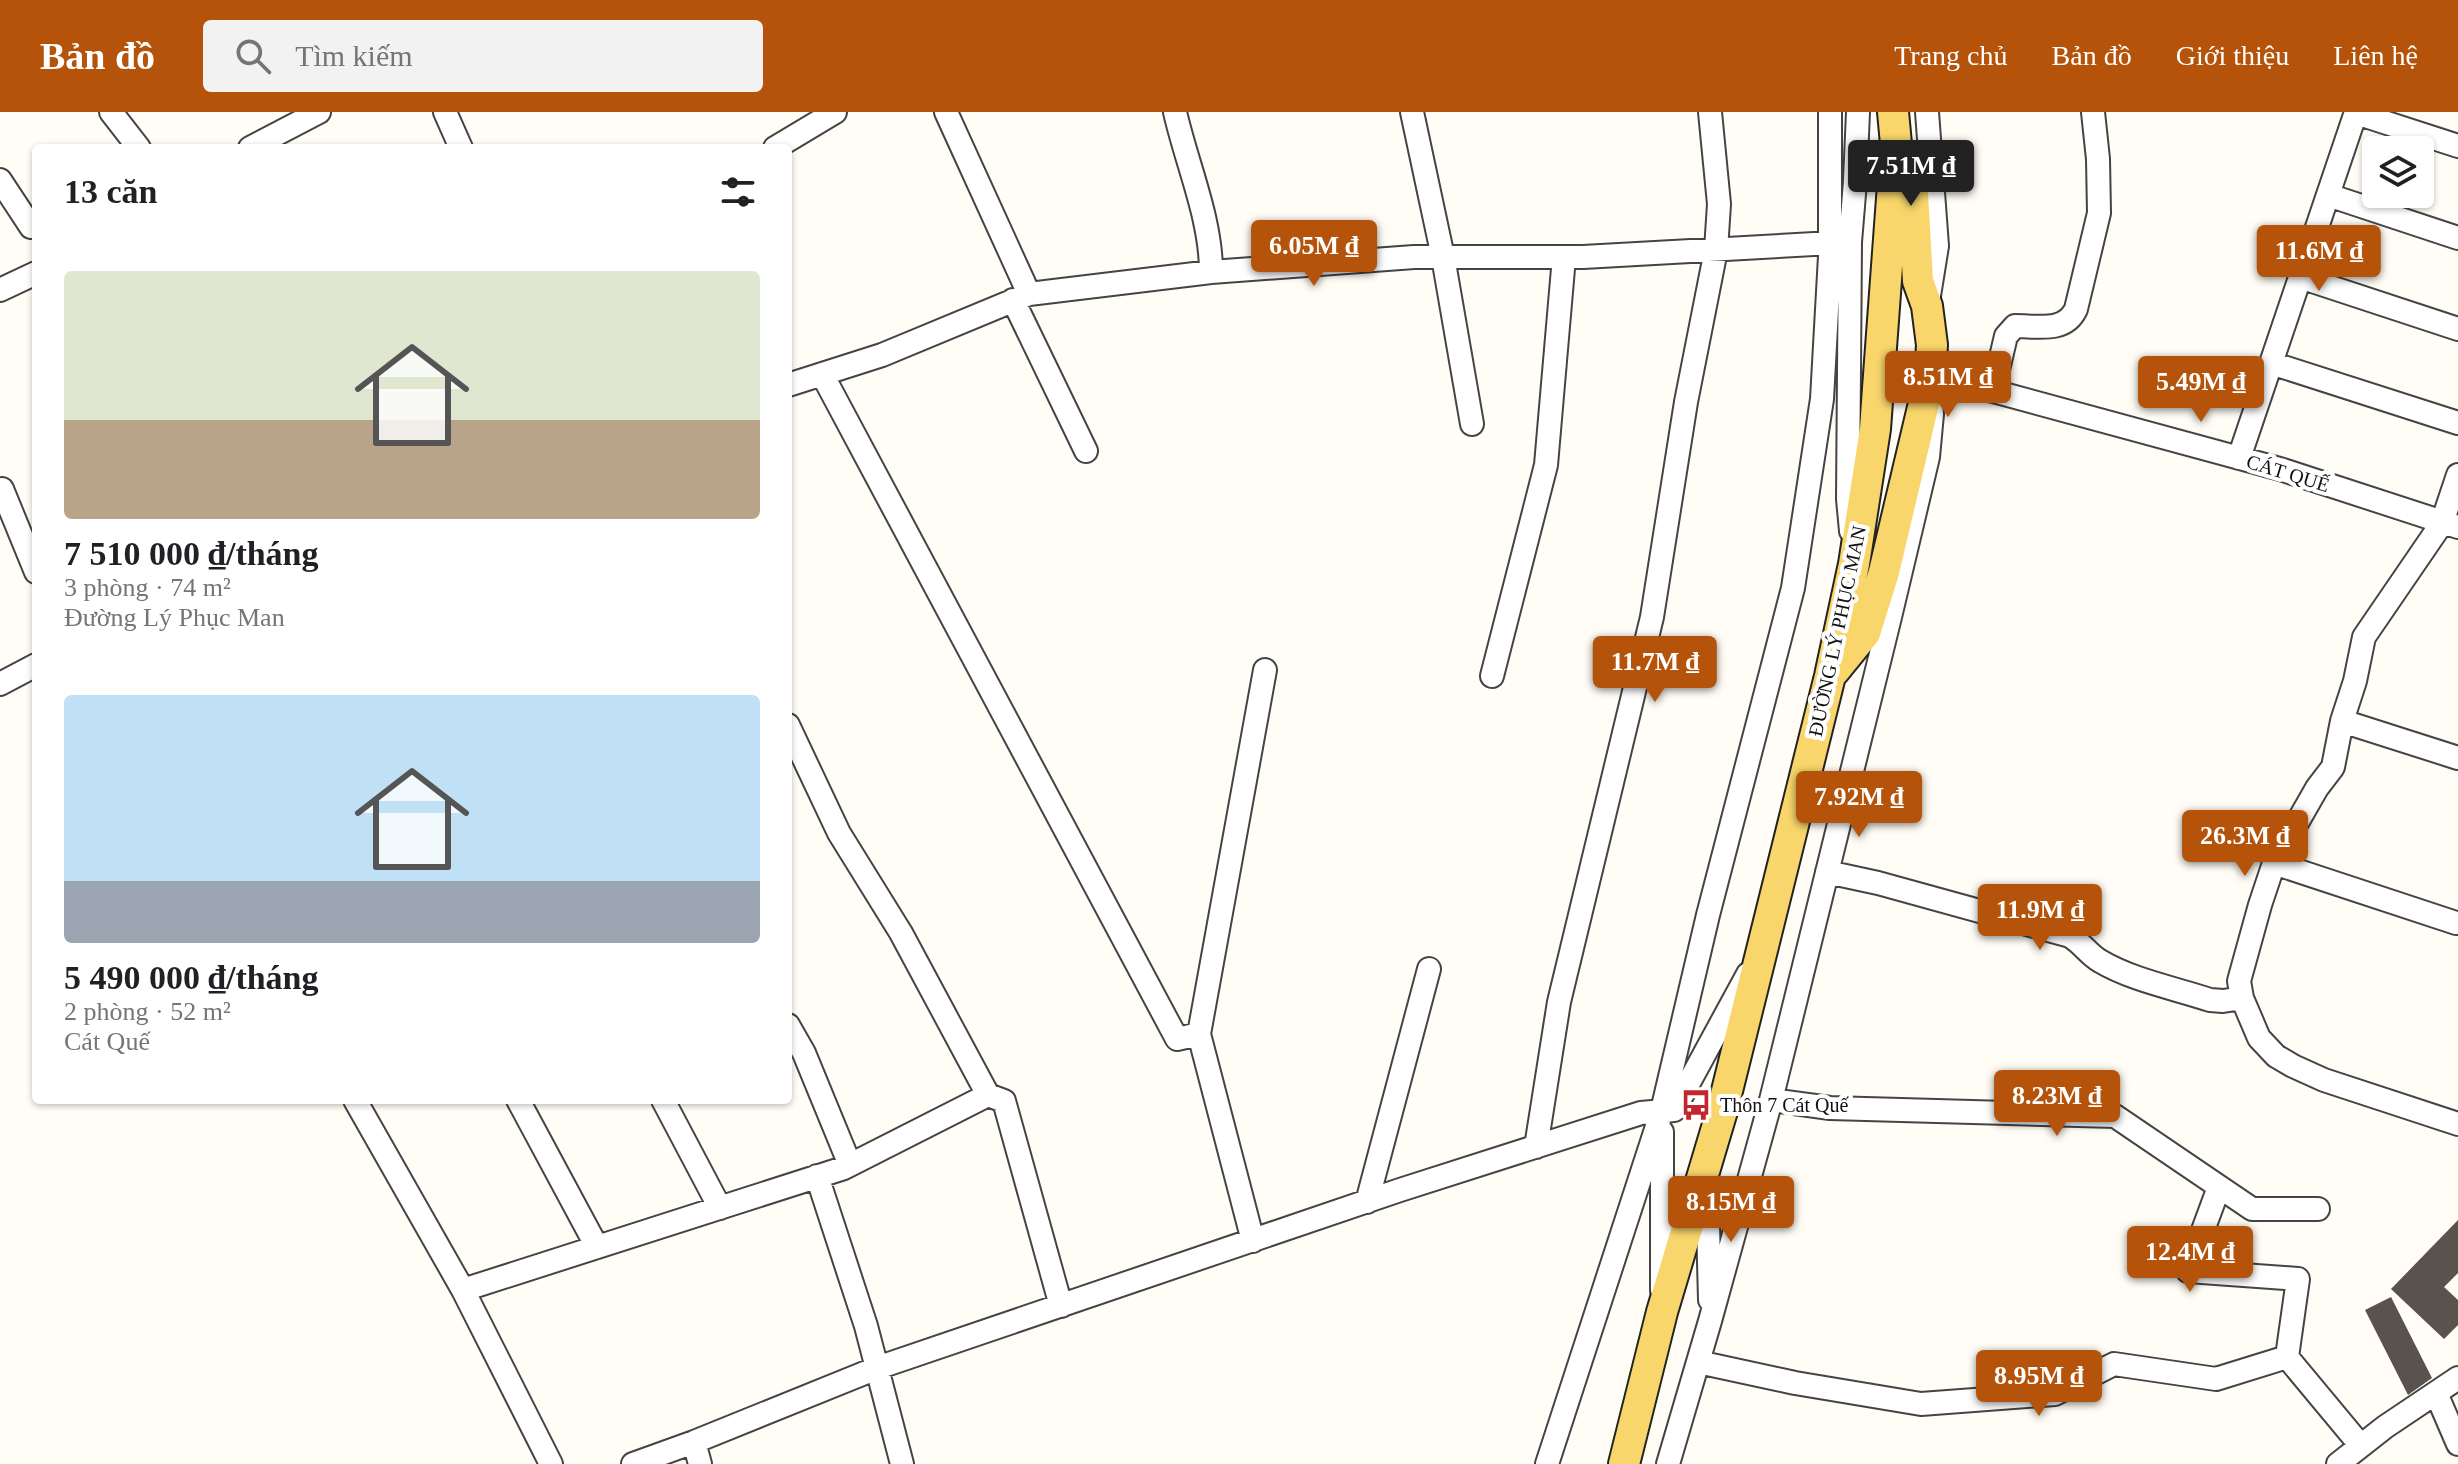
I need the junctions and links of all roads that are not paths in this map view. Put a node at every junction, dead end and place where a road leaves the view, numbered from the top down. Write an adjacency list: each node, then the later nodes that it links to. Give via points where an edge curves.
1 (111, 112): 15 (street)
2 (319, 112): 16 (street)
3 (445, 112): 17 (street)
4 (835, 112): 18 (street)
5 (946, 112): 33 (street)
6 (1175, 112): 29 (street, via 1200,203)
7 (1412, 112): 27 (street)
8 (1710, 112): 26 (street, via 1719,204)
9 (1830, 112): 25 (street)
10 (1858, 112): 25 (street, via 1855,182)
11 (1893, 112): 19 (main road, ĐƯỜNG LÝ PHỤC MAN)
12 (1927, 112): 34 (street, via 1937,246)
13 (2093, 112): 40 (street, via 2099,213 2076,309 2066,324 2015,326 2006,336)
14 (2356, 112): 20 (street); 22 (street)
15 (136, 144)
16 (258, 144)
17 (459, 144)
18 (782, 144)
19 (1896, 144): 34 (main road, via 1912,176 1918,281); 49 (main road, ĐƯỜNG LÝ PHỤC MAN, via 1875,429)
20 (2458, 146)
21 (0, 180): 23 (street)
22 (2328, 195): 24 (street); 31 (street)
23 (31, 227)
24 (2458, 238)
25 (1840, 243): 26 (street); 49 (street); 71 (street, via 1793,588)
26 (1716, 250): 28 (street); 73 (street, via 1652,617 1559,1002)
27 (1443, 257): 28 (street); 29 (street); 42 (street)
28 (1564, 257): 52 (street, via 1546,465)
29 (1211, 272): 33 (street)
30 (32, 275): 32 (street)
31 (2300, 277): 35 (street); 36 (street)
32 (0, 290)
33 (1021, 297): 37 (street); 43 (street)
34 (1927, 306): 38 (main road)
35 (2458, 329)
36 (2271, 363): 41 (street); 44 (street)
37 (822, 374): 39 (street); 65 (street, via 1177,1039)
38 (1930, 378): 40 (street, CÁT QUẾ); 53 (main road, via 1865,633); 59 (street, via 1928,457)
39 (792, 384)
40 (1993, 391): 44 (street, CÁT QUẾ)
41 (2458, 423)
42 (1472, 424)
43 (1086, 451)
44 (2239, 458): 47 (street, CÁT QUẾ)
45 (2458, 475): 47 (street)
46 (2, 489): 48 (street)
47 (2450, 525): 55 (street, via 2364,637)
48 (32, 562)
49 (1854, 564): 53 (main road, ĐƯỜNG LÝ PHỤC MAN)
50 (32, 667): 54 (street)
51 (1265, 670): 65 (street)
52 (1492, 676)
53 (1830, 676): 61 (main road, ĐƯỜNG LÝ PHỤC MAN)
54 (2, 678)
55 (2342, 721): 57 (street); 58 (street, via 2333,767)
56 (792, 733): 66 (street, via 839,833 901,933)
57 (2458, 758)
58 (2274, 863): 60 (street); 63 (street, via 2239,981)
59 (1827, 872): 63 (street, via 2070,936 2116,969 2210,1000); 67 (street)
60 (2456, 923)
61 (1762, 948): 71 (street, via 1674,1110); 75 (main road, ĐƯỜNG LÝ PHỤC MAN)
62 (1429, 969): 78 (street)
63 (2242, 998): 72 (street, via 2259,1038 2293,1066)
64 (792, 1032): 74 (street)
65 (1199, 1034): 81 (street)
66 (988, 1095): 74 (street); 84 (street, via 1004,1101)
67 (1771, 1100): 77 (street, via 1830,1108 2115,1116); 86 (street)
68 (357, 1104): 83 (street)
69 (520, 1104): 82 (street)
70 (665, 1104): 79 (street)
71 (1662, 1111): 73 (street); 85 (street); 100 (street)
72 (2458, 1124)
73 (1536, 1147): 78 (street)
74 (850, 1165): 76 (street)
75 (1706, 1169): 85 (main road, ĐƯỜNG LÝ PHỤC MAN); 86 (street)
76 (817, 1176): 79 (street); 89 (street)
77 (2219, 1187): 80 (street, via 2252,1209); 87 (street, via 2188,1271 2298,1279)
78 (1367, 1202): 81 (street)
79 (720, 1208): 82 (street)
80 (2318, 1209)
81 (1253, 1241): 84 (street)
82 (597, 1247): 83 (street)
83 (463, 1290): 96 (street)
84 (1061, 1306): 89 (street)
85 (1662, 1312): 92 (main road, ĐƯỜNG LÝ PHỤC MAN)
86 (1710, 1321): 88 (street)
87 (2287, 1357): 88 (street, via 2216,1379 2114,1364 2055,1394 1921,1404); 95 (street)
88 (1698, 1362): 103 (street)
89 (877, 1368): 93 (street); 99 (street)
90 (2458, 1378): 91 (street)
91 (2436, 1393): 94 (street); 95 (street)
92 (1633, 1433): 101 (main road, ĐƯỜNG LÝ PHỤC MAN); 102 (street)
93 (694, 1442): 97 (street); 98 (street)
94 (2458, 1444)
95 (2361, 1446): 104 (street)
96 (551, 1464)
97 (633, 1464)
98 (700, 1464)
99 (902, 1464)
100 (1547, 1464)
101 (1624, 1464)
102 (1632, 1464)
103 (1668, 1464)
104 (2338, 1464)

